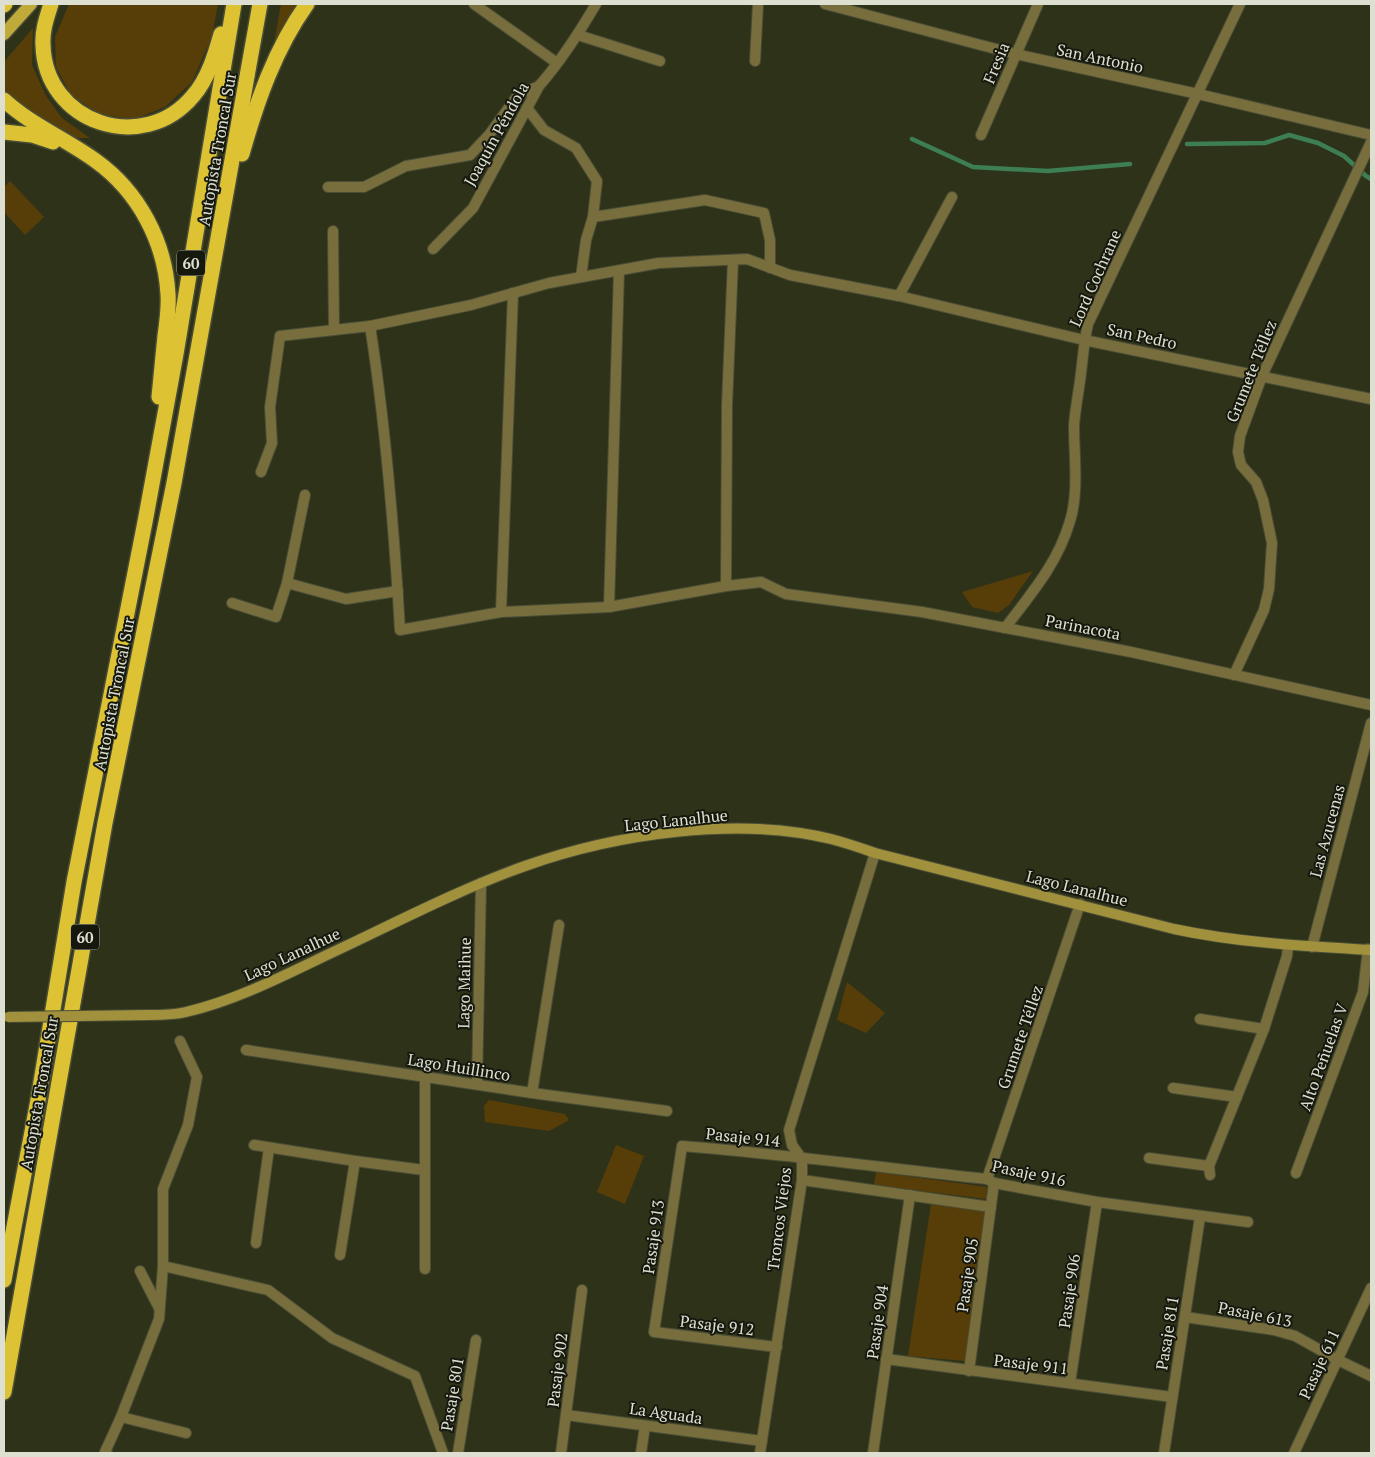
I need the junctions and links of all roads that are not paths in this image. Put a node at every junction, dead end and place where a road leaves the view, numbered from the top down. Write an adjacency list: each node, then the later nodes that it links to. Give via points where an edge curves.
1 (9, 4): 13 (main road)
2 (31, 4): 14 (main road)
3 (51, 4): 4 (highway, via 43,44 47,68 58,90 74,108 95,121 131,127 166,118 195,95 216,52)
4 (232, 4): 48 (highway, Autopista Troncal Sur / 60, via 176,354)
5 (260, 4): 32 (highway, Autopista Troncal Sur / 60)
6 (307, 4): 32 (highway, via 293,23 272,66)
7 (474, 4): 19 (street)
8 (596, 4): 15 (street, Joaquín Péndola)
9 (758, 4): 18 (street)
10 (828, 4): 16 (street, San Antonio)
11 (1038, 4): 16 (street, Fresia)
12 (1240, 4): 21 (street, Lord Cochrane)
13 (4, 10)
14 (4, 34)
15 (578, 34): 17 (street); 19 (street, Joaquín Péndola)
16 (1016, 54): 21 (street, San Antonio); 25 (street, Fresia)
17 (660, 61)
18 (755, 61)
19 (557, 63): 20 (street, Joaquín Péndola)
20 (539, 86): 23 (street, Joaquín Péndola); 29 (street, via 518,95 470,155 406,166 364,187)
21 (1198, 94): 26 (street, San Antonio); 43 (street, Lord Cochrane, via 1088,324)
22 (4, 100): 28 (highway, via 32,122)
23 (527, 108): 31 (street, via 544,130 576,148 597,181); 34 (street, Joaquín Péndola, via 473,208)
24 (4, 132): 28 (highway, via 32,135)
25 (981, 135)
26 (1371, 135)
27 (1371, 142): 44 (street, Grumete Téllez)
28 (84, 152): 48 (highway, via 122,183 141,208 157,240 166,277 168,314)
29 (328, 187)
30 (952, 197): 40 (street)
31 (593, 217): 36 (street, via 705,200 764,213 770,240); 38 (street)
32 (220, 230): 110 (highway, Autopista Troncal Sur / 60, via 172,492 105,823)
33 (333, 231): 42 (street)
34 (433, 248)
35 (733, 260): 36 (street, San Pedro, via 747,259); 37 (street, San Pedro, via 659,263); 50 (street, via 727,405)
36 (770, 268): 40 (street, San Pedro, via 790,275)
37 (619, 270): 38 (street, San Pedro); 53 (street)
38 (581, 277): 39 (street, San Pedro)
39 (513, 293): 41 (street, San Pedro); 54 (street)
40 (899, 296): 43 (street, San Pedro)
41 (370, 326): 42 (street, San Pedro); 51 (street, via 384,421)
42 (334, 330): 46 (street, San Pedro, via 280,336 270,407 272,443)
43 (1084, 340): 44 (street, San Pedro); 55 (street, Lord Cochrane, via 1074,423 1071,519 1047,572)
44 (1262, 376): 45 (street, San Pedro); 56 (street, Grumete Téllez, via 1240,436 1238,452 1241,465 1256,482 1264,500 1272,543 1270,581 1264,610)
45 (1371, 399)
46 (261, 472)
47 (305, 495): 49 (street)
48 (145, 522): 97 (highway, Autopista Troncal Sur / 60, via 74,882)
49 (287, 583): 51 (street, via 346,599); 52 (street, via 276,617)
50 (726, 586): 53 (street, Parinacota); 55 (street, Parinacota, via 761,582 786,594 922,612)
51 (398, 591): 54 (street, Parinacota, via 400,630)
52 (232, 603)
53 (609, 607): 54 (street, Parinacota)
54 (502, 612)
55 (1005, 628): 56 (street, Parinacota)
56 (1234, 675): 57 (street, Parinacota)
57 (1371, 705)
58 (1371, 723): 64 (street, Las Azucenas)
59 (875, 853): 60 (main road, Lago Lanalhue, via 805,834 750,829 694,830 636,838 556,856); 61 (main road, Lago Lanalhue); 81 (street, Troncos Viejos, via 789,1130 792,1145)
60 (481, 883): 66 (main road, Lago Lanalhue, bridge, via 229,999 185,1013); 72 (street, Lago Maihue)
61 (1080, 904): 63 (main road, Lago Lanalhue, via 1214,938); 86 (street, Grumete Téllez)
62 (559, 925): 74 (street)
63 (1288, 946): 64 (main road, Lago Lanalhue); 68 (street)
64 (1312, 947): 65 (main road, Lago Lanalhue)
65 (1370, 950): 84 (street, Alto Peñuelas V, via 1363,992)
66 (6, 1016)
67 (1200, 1019): 68 (street)
68 (1264, 1029): 75 (street)
69 (180, 1041): 94 (street, via 197,1076 188,1125 163,1189)
70 (246, 1050): 71 (street, Lago Huillinco)
71 (425, 1077): 72 (street, Lago Huillinco); 83 (street)
72 (477, 1084): 74 (street, Lago Huillinco)
73 (1173, 1088): 75 (street)
74 (532, 1093): 76 (street, Lago Huillinco)
75 (1236, 1097): 80 (street, via 1210,1171)
76 (667, 1111)
77 (254, 1144): 79 (street)
78 (682, 1146): 81 (street, Pasaje 914, via 770,1153); 102 (street, Pasaje 913)
79 (269, 1148): 82 (street); 92 (street)
80 (1149, 1158)
81 (802, 1159): 85 (street, Troncos Viejos); 86 (street, Pasaje 916)
82 (355, 1161): 83 (street); 93 (street)
83 (424, 1170): 95 (street)
84 (1296, 1173)
85 (802, 1180): 87 (street); 104 (street, Troncos Viejos)
86 (991, 1181): 88 (street, Pasaje 916); 89 (street, Pasaje 905)
87 (910, 1195): 89 (street); 105 (street, Pasaje 904)
88 (1096, 1202): 90 (street, Pasaje 916); 109 (street, Pasaje 906)
89 (991, 1207): 107 (street, Pasaje 905)
90 (1200, 1217): 91 (street, Pasaje 916); 101 (street, Pasaje 811)
91 (1248, 1222)
92 (256, 1243)
93 (340, 1255)
94 (163, 1266): 100 (street); 118 (street, via 268,1290 332,1338 415,1376)
95 (425, 1269)
96 (140, 1271): 100 (street)
97 (4, 1280)
98 (1371, 1288): 106 (street, Pasaje 611)
99 (582, 1290): 112 (street, Pasaje 902)
100 (160, 1309): 113 (street)
101 (1185, 1317): 106 (street, Pasaje 613, via 1274,1330 1295,1336); 111 (street, Pasaje 811)
102 (654, 1332): 104 (street, Pasaje 912)
103 (476, 1340): 119 (street, Pasaje 801)
104 (777, 1347): 116 (street, Troncos Viejos)
105 (886, 1359): 107 (street, Pasaje 911); 123 (street, Pasaje 904)
106 (1338, 1360): 108 (street, Pasaje 613); 125 (street, Pasaje 611)
107 (969, 1371): 109 (street, Pasaje 911)
108 (1371, 1376)
109 (1070, 1383): 111 (street, Pasaje 911)
110 (4, 1392)
111 (1172, 1397): 124 (street, Pasaje 811)
112 (566, 1415): 114 (street, La Aguada); 120 (street, Pasaje 902)
113 (121, 1417): 115 (street); 117 (street)
114 (645, 1426): 116 (street, La Aguada); 121 (street)
115 (186, 1433)
116 (762, 1441): 122 (street, Troncos Viejos)
117 (105, 1453)
118 (443, 1453)
119 (458, 1453)
120 (561, 1453)
121 (641, 1453)
122 (763, 1453)
123 (873, 1453)
124 (1164, 1453)
125 (1294, 1453)

